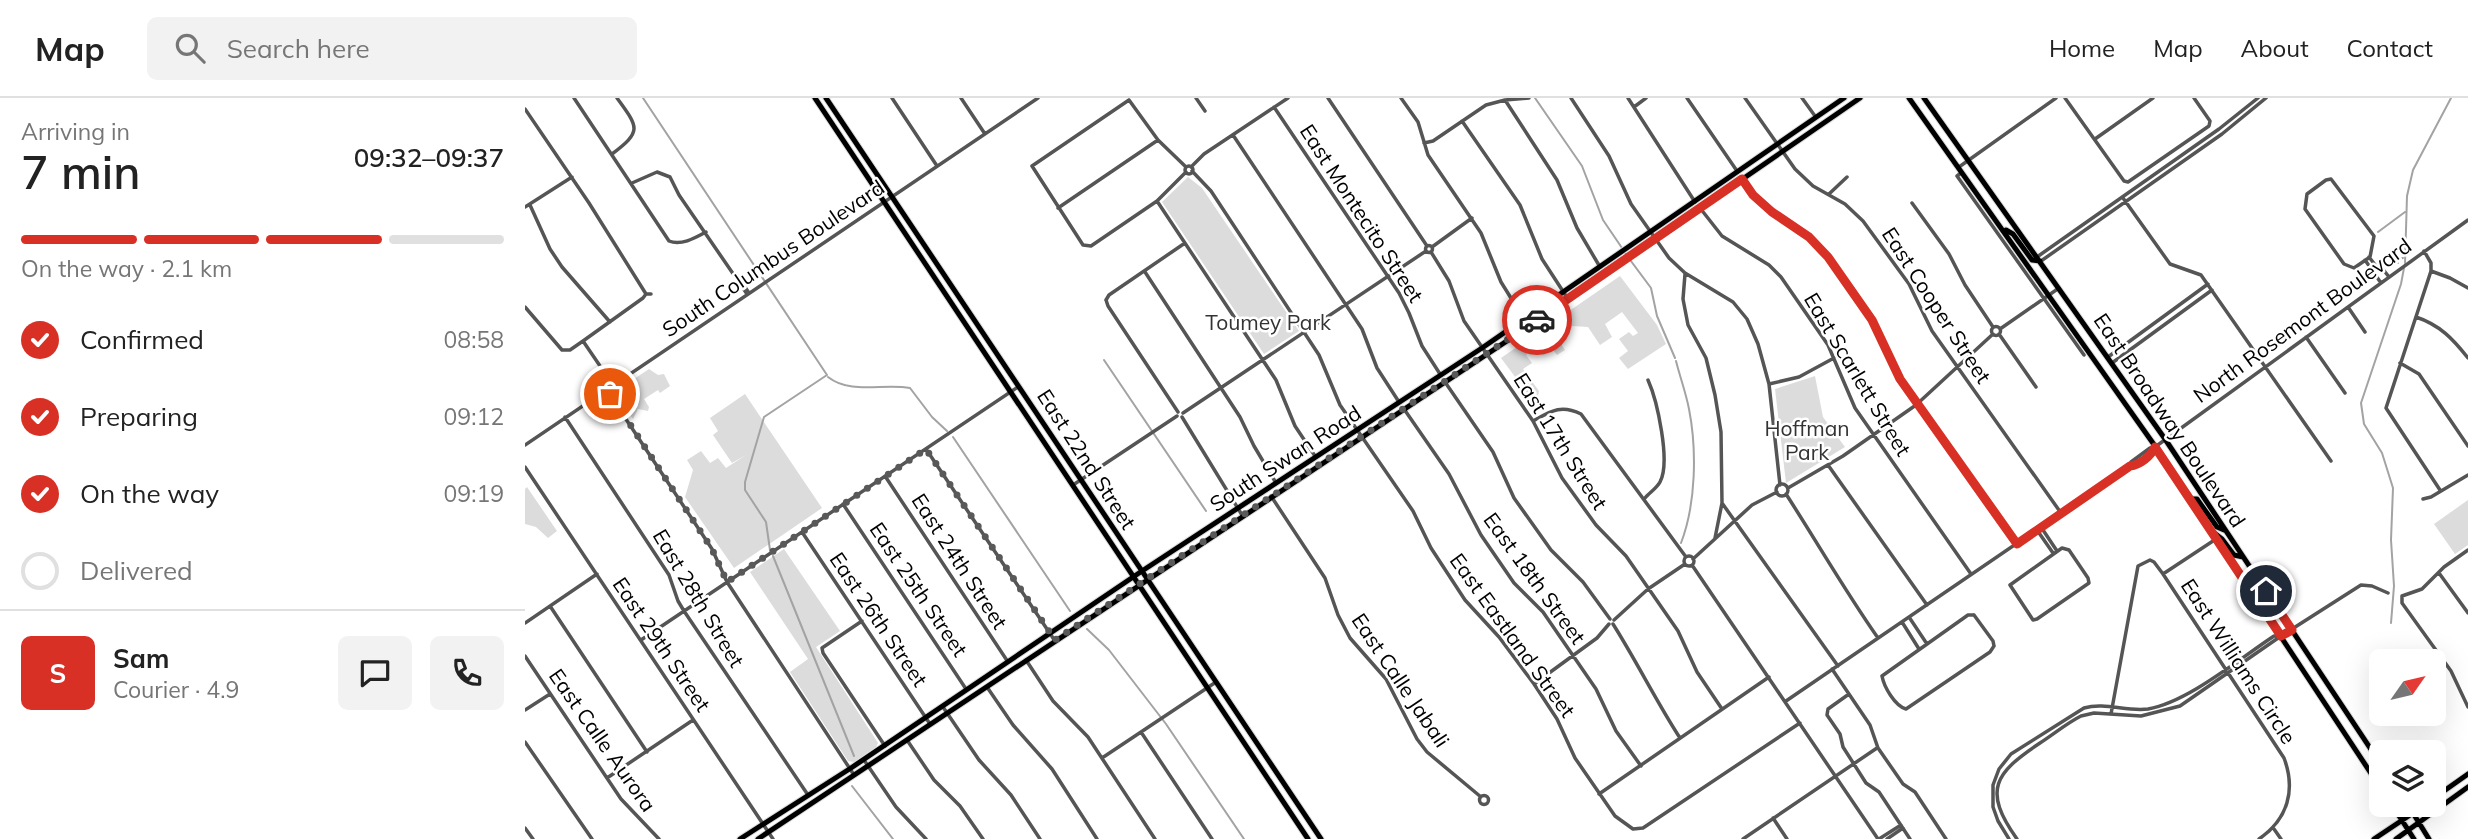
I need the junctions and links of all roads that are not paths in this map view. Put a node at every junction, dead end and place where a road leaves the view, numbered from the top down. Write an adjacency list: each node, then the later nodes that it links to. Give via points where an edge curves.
1 (574, 98): 47 (street)
2 (617, 98): 47 (street, via 632,119 634,132)
3 (815, 98): 33 (main road, East 22nd Street)
4 (892, 98): 50 (street)
5 (961, 98): 40 (street)
6 (1028, 98): 32 (street)
7 (1038, 98): 32 (street, South Columbus Boulevard)
8 (1196, 98): 37 (street)
9 (1288, 98): 34 (street)
10 (1328, 98): 75 (street, East 17th Street)
11 (1401, 98): 44 (street, via 1418,122)
12 (1529, 98): 31 (street)
13 (1571, 98): 72 (street)
14 (1628, 98): 35 (street)
15 (1646, 98): 35 (street)
16 (1687, 98): 53 (street)
17 (1745, 98): 45 (street, East Cooper Street)
18 (1803, 98): 38 (street)
19 (1844, 98): 38 (main road, South Swan Road)
20 (1860, 98): 46 (main road, South Swan Road)
21 (1909, 98): 52 (main road, East Broadway Boulevard)
22 (1924, 98): 49 (main road, East Broadway Boulevard)
23 (2054, 98): 49 (street)
24 (2066, 98): 42 (street)
25 (2153, 98): 42 (street)
26 (2194, 98): 42 (street, via 2211,123 2128,182)
27 (2257, 98): 48 (street)
28 (2266, 98): 48 (street)
29 (828, 99): 33 (street); 59 (main road, East 22nd Street)
30 (1129, 99): 43 (street, East Eastland Street); 66 (street, via 1032,166)
31 (1505, 100): 39 (street, via 1486,105); 79 (street, via 1557,180 1577,228)
32 (1031, 103): 40 (street, South Columbus Boulevard)
33 (819, 105): 63 (main road, East 22nd Street)
34 (1274, 107): 41 (street); 85 (street, East Montecito Street)
35 (1634, 107): 62 (street)
36 (525, 109): 54 (street)
37 (1205, 111)
38 (1816, 117): 45 (main road, South Swan Road)
39 (1462, 121): 44 (street); 92 (street, via 1520,205 1542,259)
40 (985, 134): 50 (street, South Columbus Boulevard)
41 (1233, 135): 51 (street); 96 (street)
42 (2095, 139)
43 (1158, 140): 51 (street, East Eastland Street); 66 (street)
44 (1424, 143): 68 (street, via 1430,159)
45 (1777, 144): 46 (street, East Cooper Street); 53 (main road, South Swan Road)
46 (1782, 151): 56 (main road, South Swan Road); 58 (street, East Cooper Street, via 1813,186)
47 (612, 154): 57 (street)
48 (2181, 159): 60 (street)
49 (1968, 160): 52 (street); 77 (main road, East Broadway Boulevard)
50 (937, 166): 59 (street, South Columbus Boulevard)
51 (1189, 169): 61 (street); 104 (street, East Eastland Street, via 1211,191)
52 (1960, 169): 70 (main road, East Broadway Boulevard); 94 (street, East Broadway Boulevard, via 1957,176)
53 (1738, 173): 62 (main road, South Swan Road)
54 (572, 177): 65 (street); 101 (street, via 648,294)
55 (1847, 177): 58 (street)
56 (1742, 179): 67 (main road, South Swan Road); 133 (street, via 1753,195 1828,257 1872,320)
57 (632, 183): 71 (street, via 657,172 667,175); 71 (street, via 669,241 675,244)
58 (1829, 194): 120 (street, East Cooper Street, via 1863,221 1909,284 1932,331)
59 (893, 197): 63 (street, South Columbus Boulevard); 126 (main road, East 22nd Street)
60 (2124, 200): 77 (street); 88 (street, via 2170,264 2201,275)
61 (1157, 201): 66 (street, via 1085,247); 74 (street)
62 (1695, 202): 72 (main road, South Swan Road)
63 (885, 203): 93 (street, South Columbus Boulevard); 130 (main road, East 22nd Street)
64 (1912, 203): 102 (street)
65 (528, 206): 101 (street, via 562,267)
66 (1058, 208)
67 (1700, 208): 73 (main road, South Swan Road); 114 (street, East Scarlett Street, via 1722,236 1781,277)
68 (1472, 218): 75 (street); 100 (street, via 1501,282)
69 (2467, 222): 76 (street, North Rosemont Boulevard)
70 (2000, 226): 77 (main road, via 2013,234 2032,260); 94 (main road, East Broadway Boulevard)
71 (706, 232): 93 (street)
72 (1651, 232): 73 (street); 79 (main road, South Swan Road)
73 (1655, 239): 84 (street); 95 (main road, South Swan Road)
74 (1185, 243): 83 (street); 116 (street)
75 (1429, 249): 85 (street); 110 (street, East 17th Street)
76 (2424, 251): 82 (street); 86 (street, North Rosemont Boulevard)
77 (2038, 259): 89 (main road, East Broadway Boulevard)
78 (2367, 259): 78 (street, via 2374,236 2336,182 2326,180 2308,194 2305,209 2349,269); 80 (street); 81 (street)
79 (1601, 267): 92 (main road, South Swan Road)
80 (2379, 267): 81 (street); 86 (street)
81 (2373, 271): 87 (street)
82 (2431, 271): 90 (street); 99 (street)
83 (1145, 272): 127 (street); 135 (street, via 1105,300)
84 (1685, 273): 124 (street, via 1733,302 1747,319); 164 (street, via 1688,325 1706,358 1721,432)
85 (1388, 277): 96 (street); 121 (street, East Montecito Street)
86 (2389, 277): 87 (street, North Rosemont Boulevard)
87 (2381, 283): 98 (street, North Rosemont Boulevard)
88 (2208, 284): 91 (street); 113 (street)
89 (2059, 288): 94 (street); 113 (main road, East Broadway Boulevard)
90 (2468, 288)
91 (2212, 290): 117 (street); 119 (street)
92 (1563, 292): 95 (street); 100 (main road, South Swan Road)
93 (748, 293): 125 (street, South Columbus Boulevard)
94 (2047, 297): 103 (street); 112 (street, East Broadway Boulevard); 144 (main road, East Broadway Boulevard)
95 (1568, 299): 111 (main road, South Swan Road)
96 (1346, 305): 104 (street); 132 (street)
97 (525, 307): 109 (street, via 565,353)
98 (2348, 307): 105 (street); 108 (street, North Rosemont Boulevard)
99 (2416, 317): 115 (street, via 2446,333); 118 (street)
100 (1524, 318): 110 (main road, South Swan Road)
101 (610, 322): 109 (street)
102 (1993, 327): 103 (street); 106 (street)
103 (2000, 328): 107 (street)
104 (1304, 332): 116 (street); 138 (street, East Eastland Street)
105 (2365, 332)
106 (1993, 334): 107 (street); 120 (street)
107 (1999, 334): 128 (street)
108 (2306, 337): 119 (street, North Rosemont Boulevard); 131 (street)
109 (583, 341): 125 (street)
110 (1482, 348): 111 (street, East 17th Street); 121 (main road, South Swan Road)
111 (1487, 354): 123 (main road, South Swan Road); 137 (street, East 17th Street)
112 (2084, 355)
113 (2108, 357): 117 (main road, East Broadway Boulevard)
114 (1834, 358): 124 (street, via 1799,377); 139 (street, East Scarlett Street, via 1855,408)
115 (2468, 359)
116 (1263, 360): 127 (street); 146 (street)
117 (2112, 363): 141 (main road, East Broadway Boulevard)
118 (2400, 363): 143 (street, via 2419,374); 157 (street, via 2386,408)
119 (2266, 366): 141 (street, North Rosemont Boulevard); 147 (street)
120 (1958, 368): 133 (street); 167 (street, East Cooper Street)
121 (1440, 374): 132 (main road, South Swan Road)
122 (1648, 380): 161 (street, via 1657,400 1665,465 1660,483)
123 (1445, 382): 134 (main road, South Swan Road); 201 (street, via 1493,452 1514,498)
124 (1769, 384): 155 (street)
125 (613, 385): 129 (street, South Columbus Boulevard)
126 (1020, 386): 130 (street); 152 (main road, East 22nd Street)
127 (1221, 387): 135 (street); 153 (street)
128 (2036, 387)
129 (606, 389): 136 (street, South Columbus Boulevard); 191 (street, via 712,549)
130 (1011, 392): 145 (street); 154 (main road, East 22nd Street)
131 (2345, 393)
132 (1399, 402): 138 (main road, South Swan Road)
133 (1917, 404): 139 (street); 176 (street)
134 (1404, 410): 140 (main road, South Swan Road); 213 (street, East 18th Street, via 1449,474 1481,535)
135 (1180, 415): 152 (street); 166 (street)
136 (565, 417): 142 (street, South Columbus Boulevard); 197 (street, East 28th Street, via 669,575)
137 (1533, 421): 161 (street, via 1563,407 1581,414); 193 (street, East 17th Street, via 1562,478)
138 (1357, 430): 140 (street, East Eastland Street); 146 (main road, South Swan Road)
139 (1873, 435): 148 (street); 187 (street, East Scarlett Street)
140 (1361, 437): 160 (main road, South Swan Road); 222 (street, East Eastland Street, via 1413,511 1465,600)
141 (2165, 439): 144 (street, North Rosemont Boulevard); 172 (main road, East Broadway Boulevard)
142 (525, 444)
143 (2468, 446)
144 (2155, 447): 162 (main road, East Broadway Boulevard); 167 (street, North Rosemont Boulevard)
145 (926, 449): 151 (street); 205 (street)
146 (1315, 456): 153 (main road, South Swan Road)
147 (2331, 461)
148 (1828, 465): 156 (street); 195 (street)
149 (525, 467): 186 (street, East 29th Street)
150 (2468, 475): 157 (street)
151 (885, 476): 165 (street); 215 (street, East 24th Street)
152 (1082, 480): 154 (street); 184 (main road, East 22nd Street)
153 (1276, 483): 166 (main road, South Swan Road)
154 (1073, 485): 189 (main road, East 22nd Street)
155 (1780, 485): 156 (street); 158 (street)
156 (1788, 488): 159 (street)
157 (2439, 490): 163 (street)
158 (1777, 492): 159 (street); 169 (street, via 1752,505)
159 (1786, 494): 207 (street)
160 (1271, 496): 168 (main road, South Swan Road); 265 (street, East Calle Jabali, via 1325,578 1350,638 1386,679 1417,739)
161 (1644, 498): 180 (street)
162 (2190, 499): 171 (main road, East Broadway Boulevard); 172 (main road, via 2197,499 2217,527)
163 (2423, 499)
164 (1722, 503): 169 (street); 174 (street)
165 (843, 504): 173 (street); 225 (street, East 25th Street)
166 (1238, 508): 168 (street); 184 (main road, South Swan Road)
167 (2061, 513): 170 (street, North Rosemont Boulevard)
168 (1242, 515): 190 (main road, South Swan Road)
169 (1735, 521): 174 (street); 216 (street)
170 (2039, 528): 176 (street, North Rosemont Boulevard); 178 (street)
171 (2210, 530): 175 (main road, East Broadway Boulevard); 179 (main road, via 2234,555)
172 (2227, 531): 179 (main road, East Broadway Boulevard)
173 (802, 532): 191 (street); 200 (street, East 26th Street)
174 (1714, 538): 181 (street)
175 (2217, 539): 188 (street, East Williams Circle); 206 (main road, East Broadway Boulevard)
176 (2017, 544): 187 (street, North Rosemont Boulevard)
177 (2468, 550): 185 (street)
178 (2055, 552): 178 (street, via 2010,584 2033,620 2089,583 2069,550)
179 (2243, 556): 204 (main road, East Broadway Boulevard)
180 (1686, 557): 181 (street); 182 (street)
181 (1693, 559): 183 (street)
182 (1685, 564): 183 (street); 193 (street)
183 (1692, 565): 220 (street)
184 (1142, 571): 189 (main road, South Swan Road); 190 (main road, East 22nd Street)
185 (2439, 573): 198 (street); 231 (street, via 2421,589 2402,596 2402,603 2451,671)
186 (597, 574): 196 (street); 208 (street, East 29th Street)
187 (1971, 574): 195 (street, North Rosemont Boulevard)
188 (2163, 574): 218 (street, East Williams Circle); 230 (street, East Williams Circle, via 2153,561 2139,566)
189 (1134, 577): 192 (main road, East 22nd Street); 205 (main road, South Swan Road)
190 (1147, 579): 192 (main road, South Swan Road); 221 (main road, East 22nd Street)
191 (727, 582): 197 (street); 255 (street)
192 (1139, 584): 209 (main road, South Swan Road); 224 (main road, East 22nd Street)
193 (1648, 589): 201 (street); 232 (street, East 17th Street)
194 (2388, 593): 204 (street, via 2361,585)
195 (1927, 604): 199 (street, North Rosemont Boulevard)
196 (550, 606): 203 (street); 247 (street)
197 (684, 611): 208 (street); 264 (street, East 28th Street)
198 (2468, 613)
199 (1909, 617): 202 (street, North Rosemont Boulevard); 210 (street)
200 (862, 621): 236 (street, East 26th Street); 244 (street, via 822,648)
201 (1612, 622): 213 (street); 241 (street)
202 (1902, 622): 207 (street, North Rosemont Boulevard); 211 (street)
203 (525, 623)
204 (2292, 630): 206 (street); 245 (main road, East Broadway Boulevard)
205 (1050, 635): 209 (street); 215 (main road, South Swan Road)
206 (2281, 636): 218 (street, via 2274,636); 219 (street); 256 (main road, East Broadway Boulevard)
207 (1878, 638): 216 (street, North Rosemont Boulevard)
208 (641, 640): 237 (street, East 29th Street)
209 (1055, 640): 214 (main road, South Swan Road)
210 (1927, 644): 211 (street); 211 (street, via 1974,613 1996,647 1904,710 1880,676)
211 (1919, 649)
212 (525, 656): 226 (street, East Calle Aurora)
213 (1573, 656): 222 (street); 254 (street, East 18th Street)
214 (1026, 660): 223 (main road, South Swan Road); 249 (street, via 1053,701)
215 (1009, 663): 225 (main road, South Swan Road)
216 (1837, 666): 217 (street, North Rosemont Boulevard)
217 (1832, 669): 227 (street); 228 (street, North Rosemont Boulevard)
218 (2225, 669): 219 (street, East Williams Circle); 230 (street, via 2164,705)
219 (2228, 674): 235 (street, via 2186,703 2163,712); 275 (street, East Williams Circle, via 2289,771 2291,787)
220 (1769, 677): 228 (street); 232 (street)
221 (1216, 682): 224 (street); 248 (main road, East 22nd Street)
222 (1534, 684): 263 (street, East Eastland Street)
223 (987, 687): 234 (main road, South Swan Road); 286 (street, via 1047,762)
224 (1207, 688): 240 (street); 251 (main road, East 22nd Street)
225 (967, 691): 229 (main road, South Swan Road)
226 (550, 694): 233 (street); 260 (street, East Calle Aurora)
227 (1849, 694): 246 (street, via 1870,725); 252 (street, via 1827,712)
228 (1786, 701): 238 (street)
229 (943, 707): 234 (street); 236 (main road, South Swan Road)
230 (2111, 708): 235 (street, East Williams Circle); 297 (street, via 2096,705 2075,711 2003,763 1992,799)
231 (2468, 708)
232 (1722, 709): 241 (street)
233 (525, 710)
234 (948, 713): 239 (main road, South Swan Road); 285 (street)
235 (2111, 714): 298 (street, via 2081,716 2006,769 1998,803)
236 (926, 718): 239 (street, East 26th Street); 244 (main road, South Swan Road)
237 (694, 720): 247 (street); 272 (street, East 29th Street)
238 (1800, 723): 259 (street); 263 (street, East Eastland Street, via 1635,831 1615,816)
239 (930, 724): 242 (main road, South Swan Road)
240 (1141, 732): 249 (street); 288 (street)
241 (1681, 738): 254 (street)
242 (907, 740): 253 (main road, South Swan Road); 284 (street)
243 (525, 742): 279 (street)
244 (885, 746): 250 (main road, South Swan Road)
245 (2369, 746)
246 (1878, 748): 252 (street); 296 (street)
247 (647, 751): 260 (street)
248 (1264, 754): 251 (main road); 290 (main road, East 22nd Street)
249 (1102, 758): 287 (street)
250 (863, 760): 253 (street); 255 (main road, South Swan Road)
251 (1255, 760): 289 (main road, East 22nd Street)
252 (1853, 764): 259 (street); 273 (street)
253 (868, 766): 258 (main road, South Swan Road); 283 (street, via 896,807)
254 (1641, 766): 263 (street)
255 (851, 768): 258 (street); 264 (main road, South Swan Road)
256 (2369, 770)
257 (2468, 774): 262 (main road)
258 (855, 775): 277 (main road, South Swan Road)
259 (1836, 776): 269 (street); 293 (street)
260 (607, 778): 280 (street, East Calle Aurora)
261 (2468, 787): 271 (main road)
262 (2446, 790)
263 (1599, 794)
264 (808, 795): 272 (main road, South Swan Road)
265 (1481, 797)
266 (2400, 817): 270 (main road)
267 (2408, 817): 270 (main road)
268 (2415, 817): 271 (main road)
269 (1773, 818): 291 (street); 292 (street)
270 (2402, 821): 276 (main road); 301 (main road)
271 (2419, 823): 276 (main road); 304 (main road)
272 (763, 825): 277 (street, East 29th Street); 281 (main road, South Swan Road)
273 (1902, 826): 293 (street); 294 (street); 295 (street)
274 (525, 828): 278 (street)
275 (2274, 829): 299 (street); 300 (street)
276 (2408, 831): 302 (main road); 303 (main road)
277 (771, 836): 282 (main road, South Swan Road)
278 (533, 839)
279 (591, 839)
280 (659, 839)
281 (740, 839)
282 (758, 839)
283 (926, 839)
284 (983, 839)
285 (1040, 839)
286 (1097, 839)
287 (1155, 839)
288 (1212, 839)
289 (1308, 839)
290 (1321, 839)
291 (1743, 839)
292 (1787, 839)
293 (1878, 839)
294 (1888, 839)
295 (1910, 839)
296 (1946, 839)
297 (2009, 839)
298 (2017, 839)
299 (2259, 839)
300 (2281, 839)
301 (2374, 839)
302 (2396, 839)
303 (2414, 839)
304 (2430, 839)

